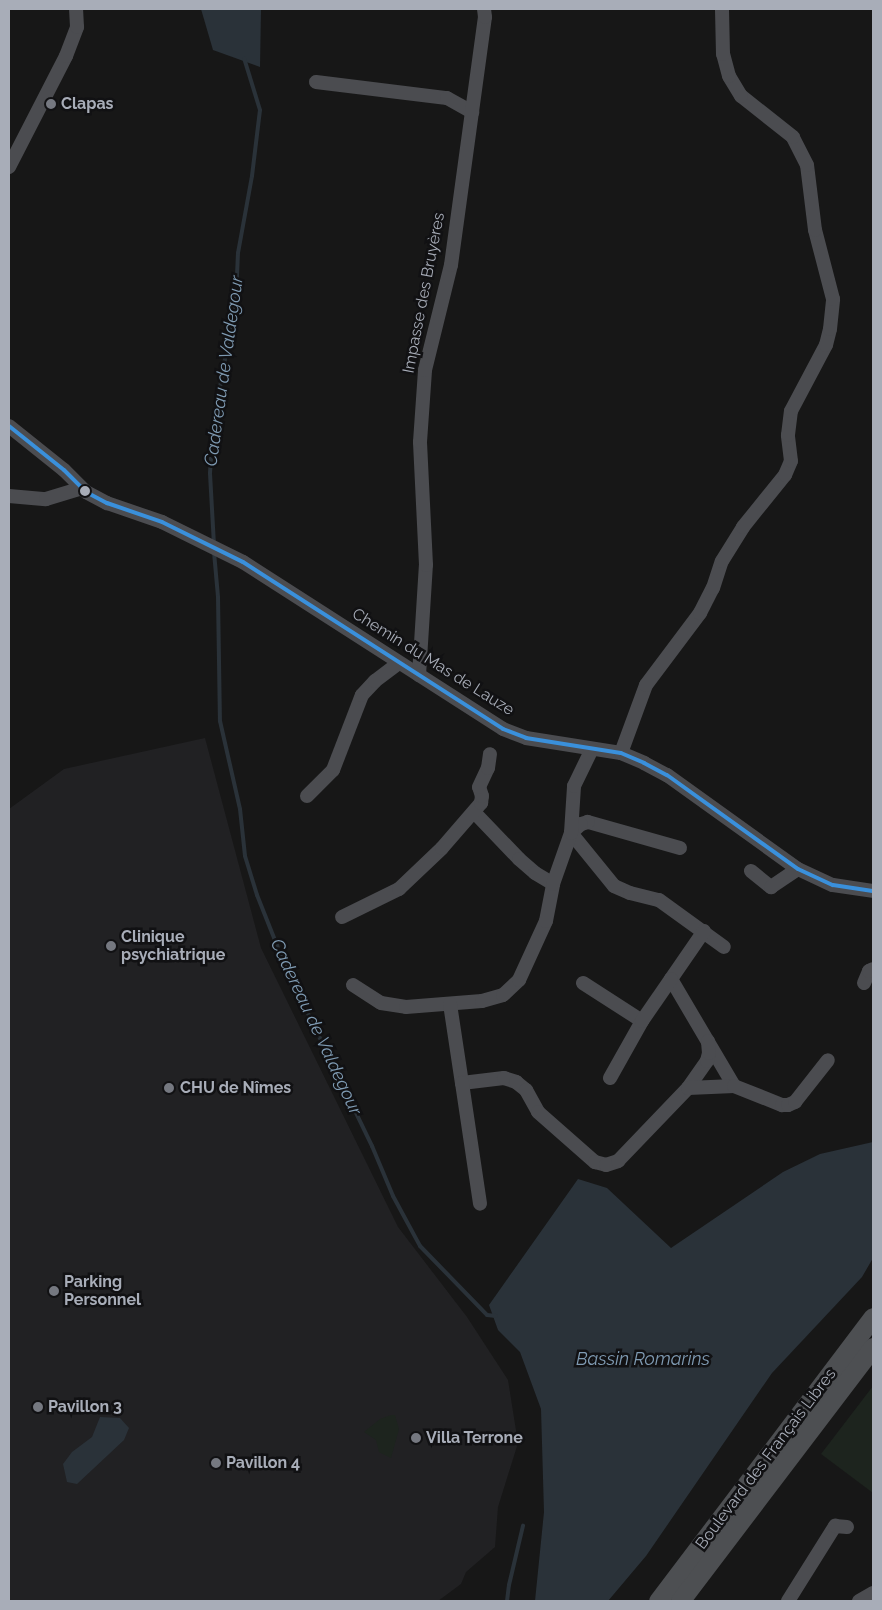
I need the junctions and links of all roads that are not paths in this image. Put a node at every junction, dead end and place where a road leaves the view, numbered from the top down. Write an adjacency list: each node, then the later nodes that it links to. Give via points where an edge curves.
1 (76, 9): 6 (street, via 77,27 66,56)
2 (484, 9): 5 (street, Impasse des Bruyères, via 486,17)
3 (722, 9): 13 (street, via 722,54 729,76 741,96 793,137 807,166 815,230 833,299 830,329 826,345 791,411 788,435 791,461 785,475 742,527 722,561 700,613 646,685)
4 (316, 82): 5 (street, via 447,98)
5 (472, 112): 11 (street, Impasse des Bruyères, via 451,265 425,370 420,442 426,565)
6 (9, 167)
7 (9, 426): 8 (street, Chemin du Mas de Lauze, via 64,470)
8 (76, 490): 9 (street, via 46,499); 10 (street, Chemin du Mas de Lauze, via 162,522 243,562)
9 (9, 496)
10 (399, 663): 11 (street, Chemin du Mas de Lauze); 15 (street, via 362,695 333,770)
11 (419, 675): 12 (street, Chemin du Mas de Lauze, via 503,729 526,738)
12 (592, 749): 13 (street, Chemin du Mas de Lauze); 17 (street, via 574,786)
13 (621, 753): 19 (street, Chemin du Mas de Lauze, via 667,775)
14 (490, 754): 16 (street, via 488,768 479,787 481,803)
15 (306, 796)
16 (474, 812): 21 (street, via 534,873); 23 (street, via 406,884)
17 (570, 833): 18 (street, via 588,822); 21 (street); 24 (street, via 614,886 659,900)
18 (680, 848)
19 (798, 869): 20 (street, via 771,887); 22 (street, Chemin du Mas de Lauze, via 833,885)
20 (751, 871)
21 (553, 884): 31 (street, via 546,921 519,980 503,995)
22 (873, 891)
23 (342, 917)
24 (704, 931): 25 (street); 27 (street)
25 (724, 947)
26 (873, 969): 29 (street, via 868,971)
27 (671, 979): 32 (street); 33 (street)
28 (583, 983): 32 (street)
29 (864, 983)
30 (353, 985): 31 (street, via 381,1003 406,1007)
31 (450, 1004): 36 (street)
32 (642, 1021): 35 (street)
33 (708, 1042): 37 (street); 38 (street, via 710,1053 707,1061)
34 (828, 1060): 37 (street, via 795,1102 788,1105)
35 (610, 1078)
36 (462, 1083): 38 (street, via 504,1078 516,1082 526,1090 538,1112 596,1162 606,1166 618,1161); 39 (street)
37 (734, 1086): 38 (street)
38 (688, 1088)
39 (480, 1204)
40 (873, 1317): 44 (main road, Boulevard des Français Libres)
41 (873, 1347): 45 (main road, Boulevard des Français Libres)
42 (847, 1527): 46 (street, via 835,1526)
43 (873, 1593): 47 (street)
44 (658, 1601)
45 (680, 1601)
46 (788, 1601)
47 (859, 1601)

